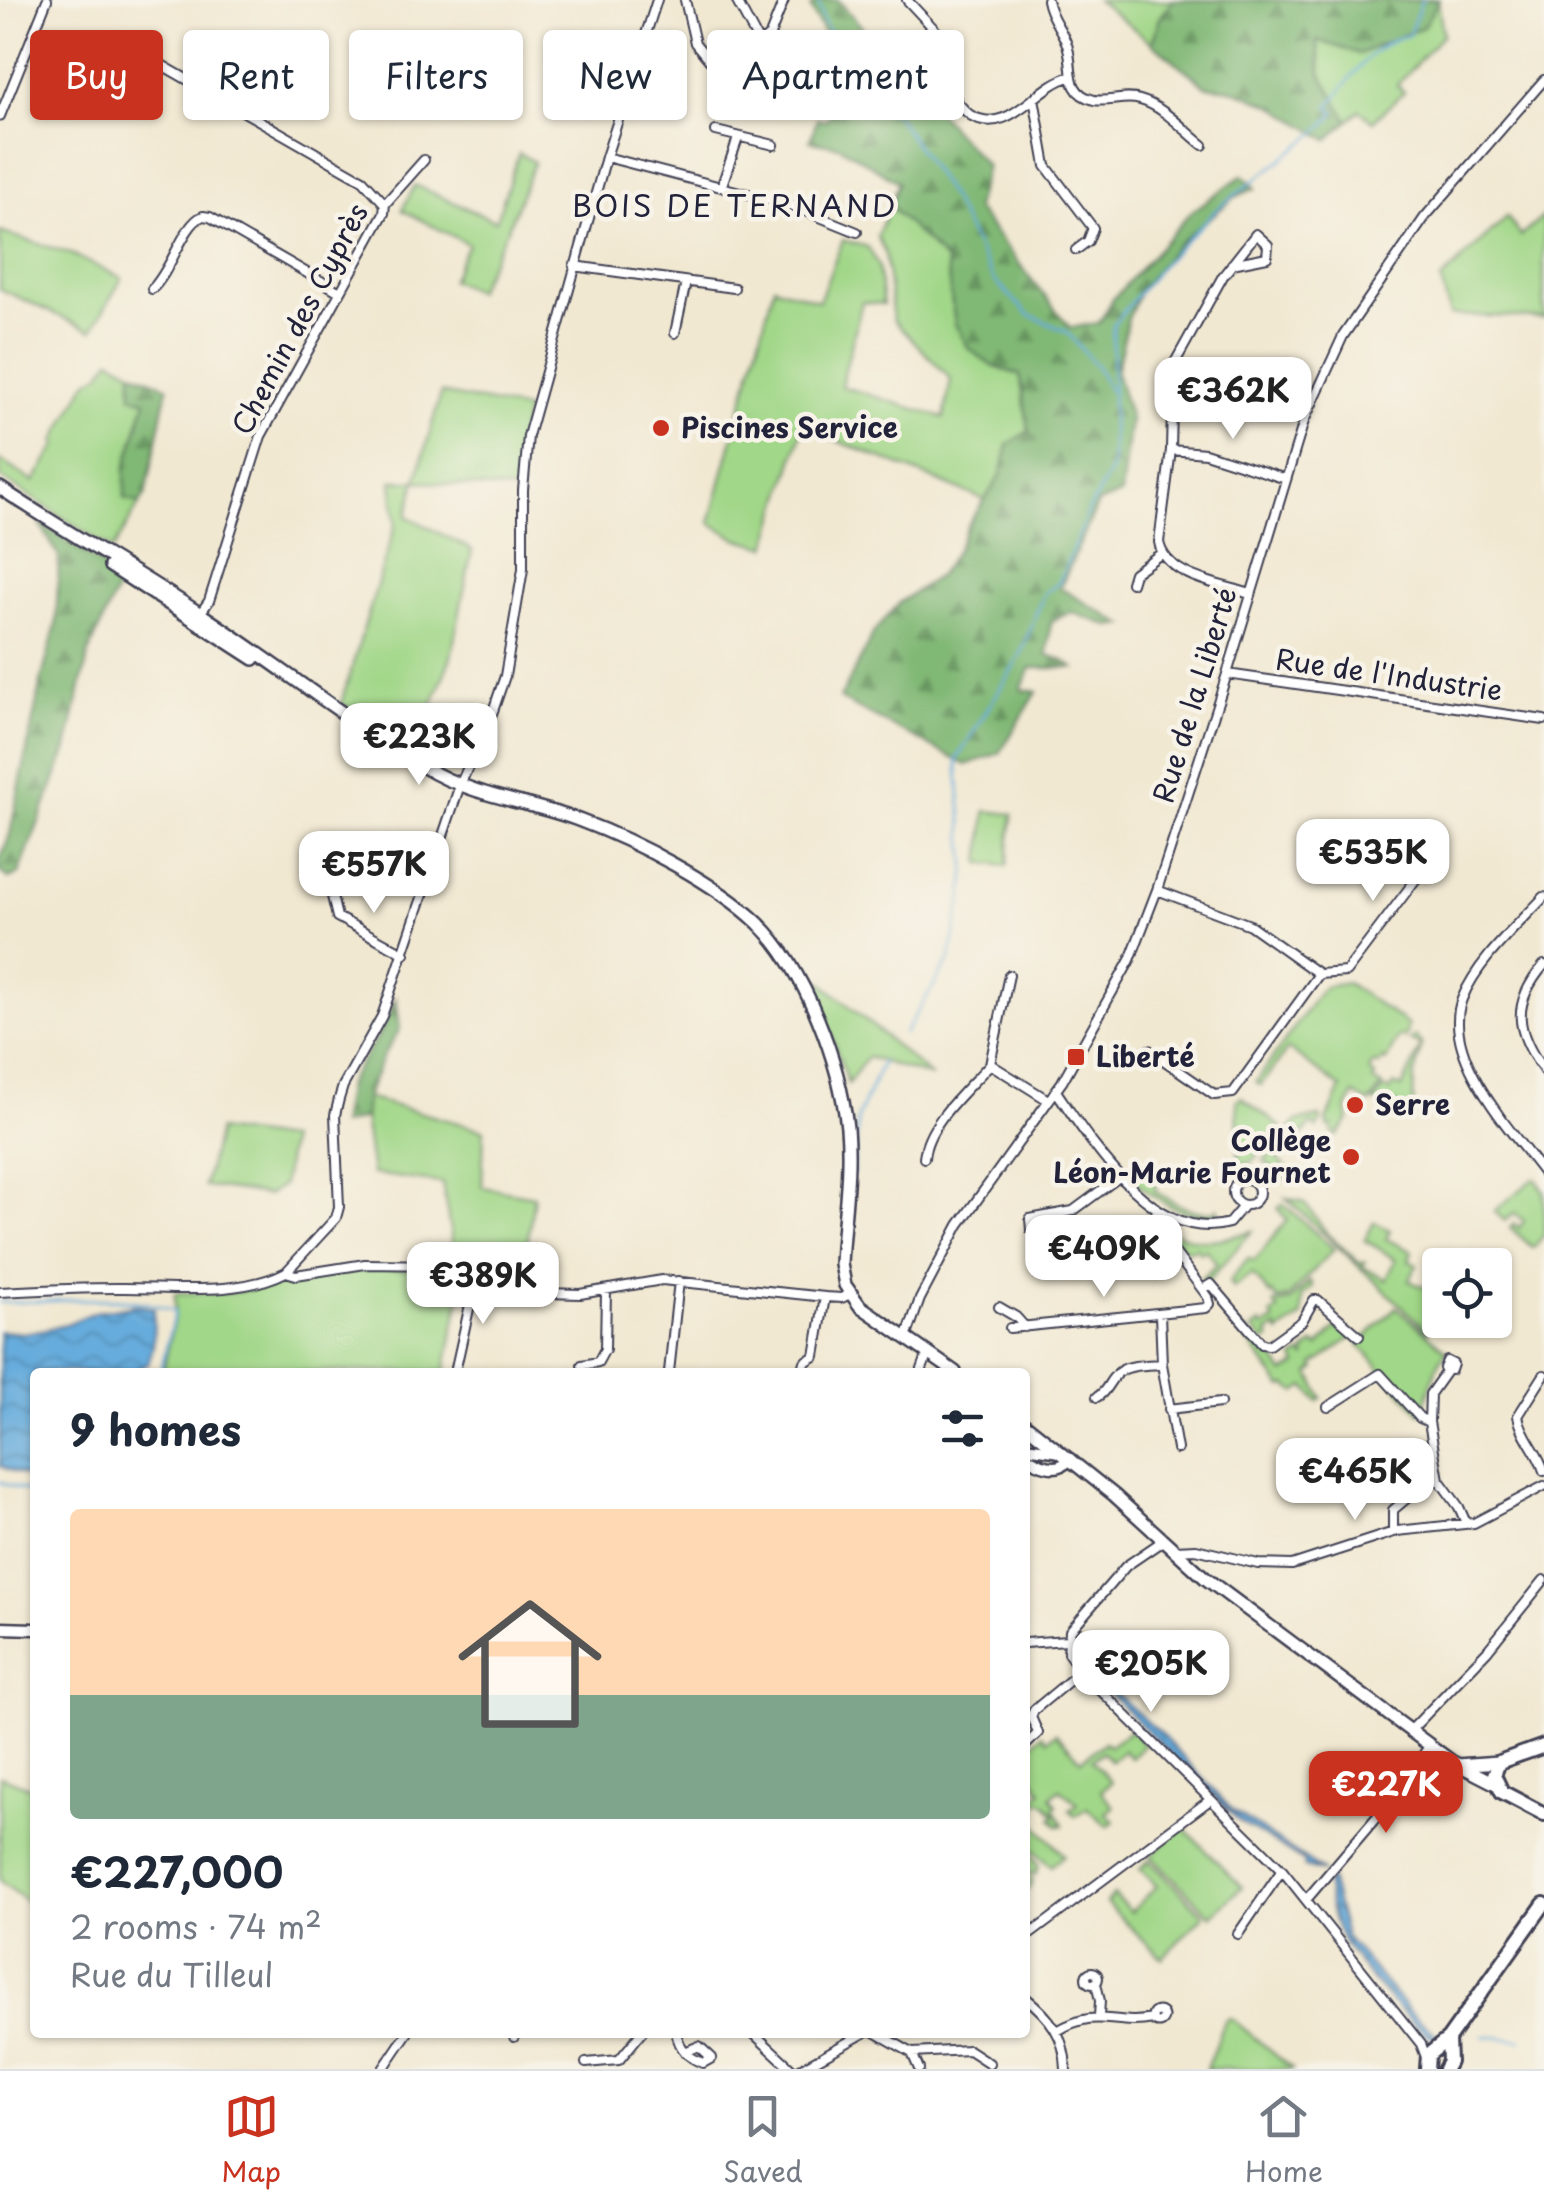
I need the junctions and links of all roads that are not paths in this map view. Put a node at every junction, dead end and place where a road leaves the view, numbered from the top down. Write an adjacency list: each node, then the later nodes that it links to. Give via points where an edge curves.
1 (47, 0): 13 (street)
2 (656, 0): 18 (street)
3 (685, 0): 8 (street, via 695,43)
4 (736, 0): 5 (street, via 762,42)
5 (784, 0)
6 (906, 0): 12 (street, via 953,49 954,93 966,111 992,121)
7 (1047, 0): 10 (street, via 1068,48)
8 (707, 58)
9 (163, 66): 21 (street, via 364,180)
10 (1070, 77): 12 (street); 16 (street, via 1090,99 1146,102)
11 (1544, 80): 32 (street, Rue de la Liberté, via 1426,218 1343,336)
12 (1034, 98): 23 (street, via 1046,166 1092,228)
13 (0, 116)
14 (716, 132): 15 (street)
15 (738, 138): 17 (street); 20 (street)
16 (1203, 145)
17 (774, 146)
18 (606, 157): 20 (street); 25 (street)
19 (424, 160): 21 (street, Chemin des Cyprès)
20 (722, 184): 22 (street)
21 (386, 204): 29 (street, Chemin des Cyprès)
22 (858, 232)
23 (1076, 250)
24 (1232, 264): 24 (street, via 1267,257 1268,245 1256,234); 31 (street, via 1173,366)
25 (574, 266): 26 (street); 40 (street, via 528,436 523,570 512,644 494,710)
26 (686, 282): 28 (street); 30 (street)
27 (152, 288): 29 (street, via 202,216)
28 (734, 288)
29 (340, 292): 37 (street, Chemin des Cyprès, via 262,436 213,590)
30 (675, 332)
31 (1171, 450): 32 (street, via 1205,453); 34 (street)
32 (1286, 479): 36 (street, Rue de la Liberté)
33 (0, 488): 37 (main road)
34 (1162, 553): 35 (street); 36 (street, via 1178,570)
35 (1131, 583)
36 (1250, 594): 38 (street, Rue de la Liberté)
37 (197, 618): 40 (main road)
38 (1227, 674): 39 (street, Rue de l'Industrie); 43 (street, Rue de la Liberté)
39 (1544, 720)
40 (460, 785): 45 (street); 68 (main road, via 614,834 757,922 780,947 814,1013 838,1086 847,1146 841,1264)
41 (1437, 869): 47 (street, via 1419,875 1346,972)
42 (330, 888): 45 (street, via 337,917)
43 (1156, 890): 47 (street, via 1250,926); 52 (street, Rue de la Liberté, via 1130,960)
44 (1544, 897): 55 (street, via 1469,985 1456,1028 1478,1082)
45 (405, 954): 62 (street, via 339,1099 336,1218)
46 (1544, 965): 51 (street, via 1530,982 1518,1018)
47 (1319, 974): 49 (street, via 1233,1093 1214,1096)
48 (1008, 975): 50 (street)
49 (1149, 1050)
50 (990, 1064): 53 (street); 54 (street, via 940,1122)
51 (1544, 1071)
52 (1056, 1091): 53 (street, Rue de la Liberté); 56 (street)
53 (1048, 1100): 75 (street, Rue de la Liberté, via 958,1225)
54 (924, 1158)
55 (1544, 1174)
56 (1120, 1177): 59 (street); 60 (street)
57 (1060, 1202): 60 (street)
58 (1244, 1205): 59 (street, via 1230,1222 1212,1226)
59 (1156, 1208): 65 (street, via 1157,1228)
60 (1073, 1211): 61 (street, via 1030,1219)
61 (1031, 1230)
62 (286, 1272): 63 (street, via 365,1264 444,1265); 67 (street, via 270,1281 223,1287)
63 (477, 1273): 66 (street, via 547,1294); 79 (street)
64 (679, 1281): 66 (street); 69 (street); 80 (street)
65 (1202, 1289): 71 (street, via 1206,1308); 74 (street, via 1210,1284 1262,1344 1302,1321 1314,1300)
66 (606, 1290): 78 (street, via 605,1349 598,1362)
67 (0, 1292)
68 (850, 1294): 69 (street); 75 (main road)
69 (825, 1296): 81 (street, via 815,1356)
70 (999, 1307): 72 (street)
71 (1160, 1314): 72 (street); 77 (street)
72 (1026, 1326): 73 (street)
73 (1010, 1328)
74 (1359, 1336)
75 (906, 1338): 76 (main road)
76 (928, 1354): 82 (street); 83 (main road)
77 (1162, 1364): 86 (street, via 1116,1373); 89 (street)
78 (582, 1365)
79 (456, 1368)
80 (669, 1368)
81 (803, 1368)
82 (922, 1368)
83 (949, 1368)
84 (1446, 1370): 90 (street, via 1430,1394)
85 (1544, 1375): 96 (street, via 1518,1416)
86 (1097, 1397)
87 (1220, 1403): 89 (street)
88 (1328, 1407): 90 (street, via 1380,1374)
89 (1169, 1409): 93 (street)
90 (1429, 1422): 99 (street, via 1439,1480)
91 (1030, 1428): 94 (main road)
92 (1030, 1448): 94 (street)
93 (1177, 1449)
94 (1066, 1455): 95 (street, via 1062,1466); 101 (main road)
95 (1030, 1458)
96 (1544, 1471)
97 (1424, 1484): 100 (street, via 1393,1510)
98 (1544, 1486): 99 (street)
99 (1466, 1523): 100 (street)
100 (1393, 1532): 102 (street, via 1292,1565)
101 (1164, 1540): 102 (main road); 106 (street, via 1126,1566)
102 (1175, 1550): 109 (main road)
103 (1544, 1580): 109 (street)
104 (0, 1628): 105 (street)
105 (30, 1629)
106 (1068, 1640): 107 (street); 108 (street)
107 (1030, 1643)
108 (1081, 1672): 110 (street, via 1034,1710 1038,1733); 116 (street)
109 (1412, 1730): 111 (main road)
110 (1030, 1741)
111 (1431, 1744): 114 (main road); 119 (street)
112 (1544, 1746): 113 (main road)
113 (1499, 1762): 114 (main road); 115 (main road)
114 (1457, 1765): 115 (main road)
115 (1496, 1784): 117 (main road)
116 (1210, 1800): 118 (street); 121 (street)
117 (1544, 1814)
118 (1282, 1870): 119 (street); 122 (street)
119 (1306, 1900): 136 (street)
120 (1544, 1904): 136 (main road)
121 (1030, 1934)
122 (1238, 1934)
123 (1096, 1983): 125 (street)
124 (1030, 2001): 127 (street)
125 (1099, 2016): 126 (street); 127 (street)
126 (1153, 2019)
127 (1057, 2031): 145 (street)
128 (404, 2038): 140 (street)
129 (637, 2038): 137 (street)
130 (679, 2038): 134 (street)
131 (758, 2038): 142 (street)
132 (855, 2038): 143 (street)
133 (886, 2038): 135 (street)
134 (685, 2052)
135 (912, 2053): 139 (street, via 969,2050); 144 (street)
136 (1437, 2059)
137 (619, 2060): 138 (street); 141 (street)
138 (586, 2062)
139 (990, 2063)
140 (383, 2069)
141 (627, 2069)
142 (792, 2069)
143 (800, 2069)
144 (919, 2069)
145 (1066, 2069)

